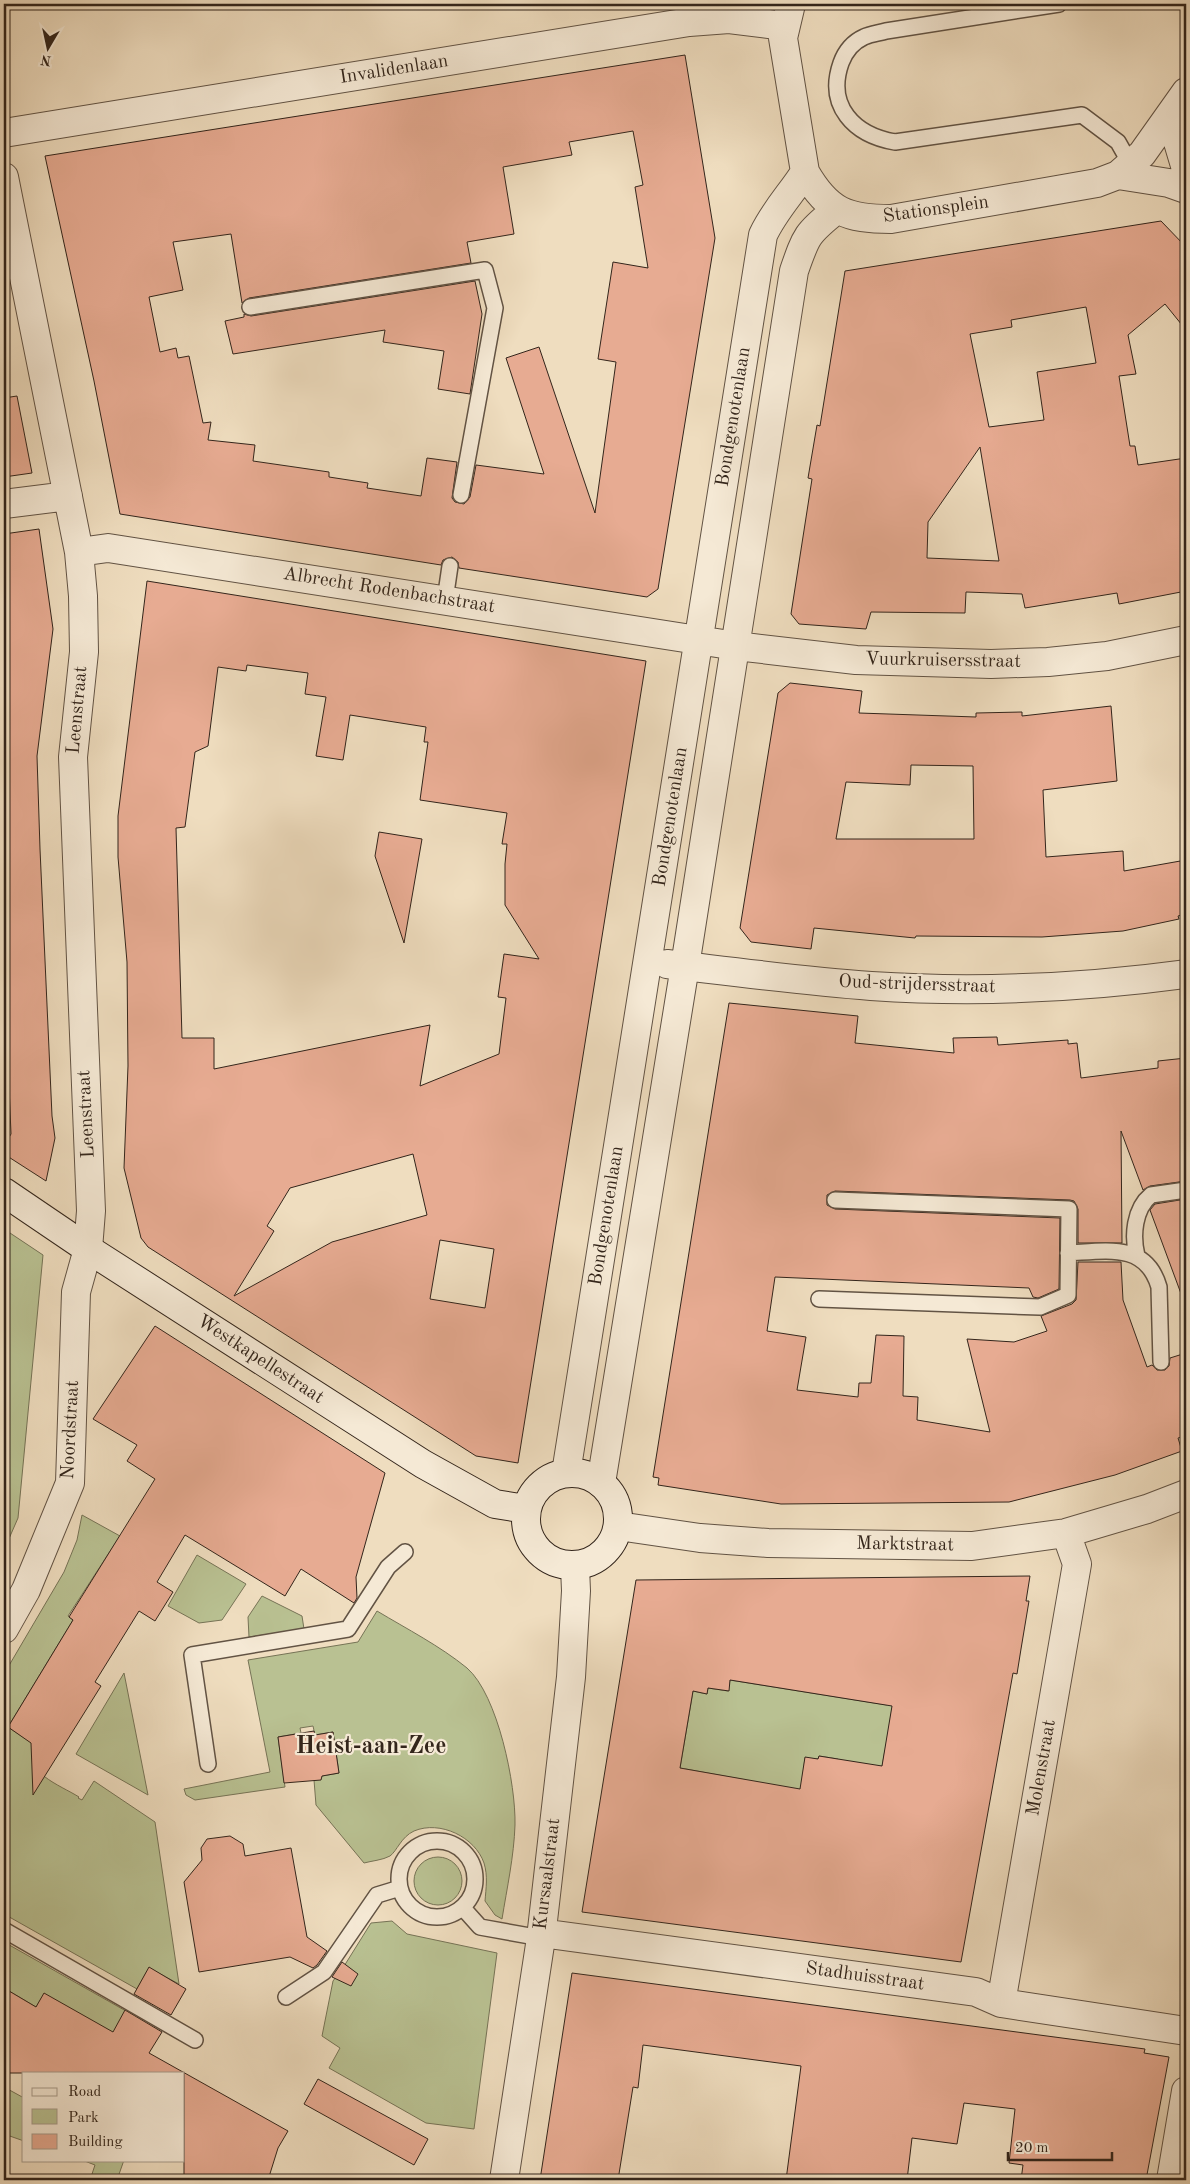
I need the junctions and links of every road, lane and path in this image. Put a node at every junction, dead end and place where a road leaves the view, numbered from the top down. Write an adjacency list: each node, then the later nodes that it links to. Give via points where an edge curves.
1 (1059, 4): 6 (lane, via 863,37 844,56 838,72 836,86 843,111 864,132 896,142 1082,115 1118,142)
2 (788, 15): 4 (street, Invalidenlaan, via 689,22); 7 (street, Stationsplein, via 782,38)
3 (1179, 102): 5 (street, via 1175,132); 6 (street, via 1142,154)
4 (4, 133)
5 (1186, 169)
6 (1124, 170): 9 (street); 10 (street, Stationsplein, via 1079,188 891,219 862,218)
7 (805, 172): 10 (street, Stationsplein, via 814,188); 18 (street, Bondgenotenlaan, via 771,217 763,235)
8 (4, 177): 13 (street, Leenstraat)
9 (1186, 189)
10 (836, 210): 20 (street, Bondgenotenlaan, via 811,231 794,271)
11 (250, 307): 12 (lane, via 485,270 495,308)
12 (461, 495)
13 (68, 496): 14 (street); 15 (street, Leenstraat)
14 (4, 504)
15 (79, 552): 17 (street, Albrecht Rodenbachstraat, via 108,548); 27 (street, Leenstraat, via 84,652 73,757 92,1211)
16 (450, 566): 17 (lane)
17 (445, 600): 18 (street, Albrecht Rodenbachstraat)
18 (699, 639): 20 (street, Vuurkruisersstraat); 21 (street, Bondgenotenlaan)
19 (1186, 640): 20 (street, Vuurkruisersstraat, via 1107,656 991,664 856,660)
20 (736, 646): 22 (street, Bondgenotenlaan)
21 (647, 962): 22 (street, Oud-strijdersstraat); 32 (street, Bondgenotenlaan)
22 (685, 966): 23 (street, Oud-strijdersstraat, via 871,986 966,990 1089,985); 33 (street, Bondgenotenlaan)
23 (1186, 974)
24 (1186, 1190): 29 (lane, via 1147,1198 1136,1221 1134,1242)
25 (4, 1192): 27 (street, Westkapellestraat)
26 (835, 1200): 28 (lane, via 1069,1209)
27 (88, 1249): 35 (street, Westkapellestraat, via 423,1464 495,1504); 40 (street, Noordstraat, via 76,1292 70,1483 26,1590)
28 (1068, 1253): 29 (lane, via 1125,1252); 30 (lane, via 1068,1295 1040,1307)
29 (1137, 1256): 31 (lane, via 1156,1275 1159,1287)
30 (818, 1299)
31 (1161, 1362)
32 (566, 1473): 33 (street, via 584,1474); 35 (street, via 547,1479 534,1492)
33 (601, 1483): 36 (street, via 612,1495 618,1510)
34 (1186, 1494): 37 (street, Marktstraat)
35 (526, 1509): 39 (street, via 526,1531 536,1550 554,1563)
36 (618, 1526): 37 (street, Marktstraat, via 700,1538 952,1546); 39 (street, via 611,1546 596,1560)
37 (1066, 1533): 47 (street, Molenstraat, via 1077,1564)
38 (405, 1552): 41 (lane, via 388,1567 348,1629 192,1655)
39 (575, 1566): 45 (street, Kursaalstraat, via 571,1677)
40 (4, 1629)
41 (208, 1764)
42 (400, 1888): 43 (lane, via 416,1911 430,1917 453,1914); 43 (lane, via 399,1873 412,1849 438,1840 451,1843 463,1850 475,1874 475,1887); 46 (lane, via 378,1895 324,1972)
43 (462, 1908): 45 (lane, via 480,1927)
44 (4, 1930): 49 (lane)
45 (541, 1936): 47 (street, Stadhuisstraat, via 976,1992); 51 (street, Kursaalstraat)
46 (286, 1997)
47 (1001, 2003): 48 (street, Stadhuisstraat)
48 (1186, 2031)
49 (195, 2040)
50 (1186, 2091): 52 (street)
51 (504, 2180)
52 (1171, 2180)

